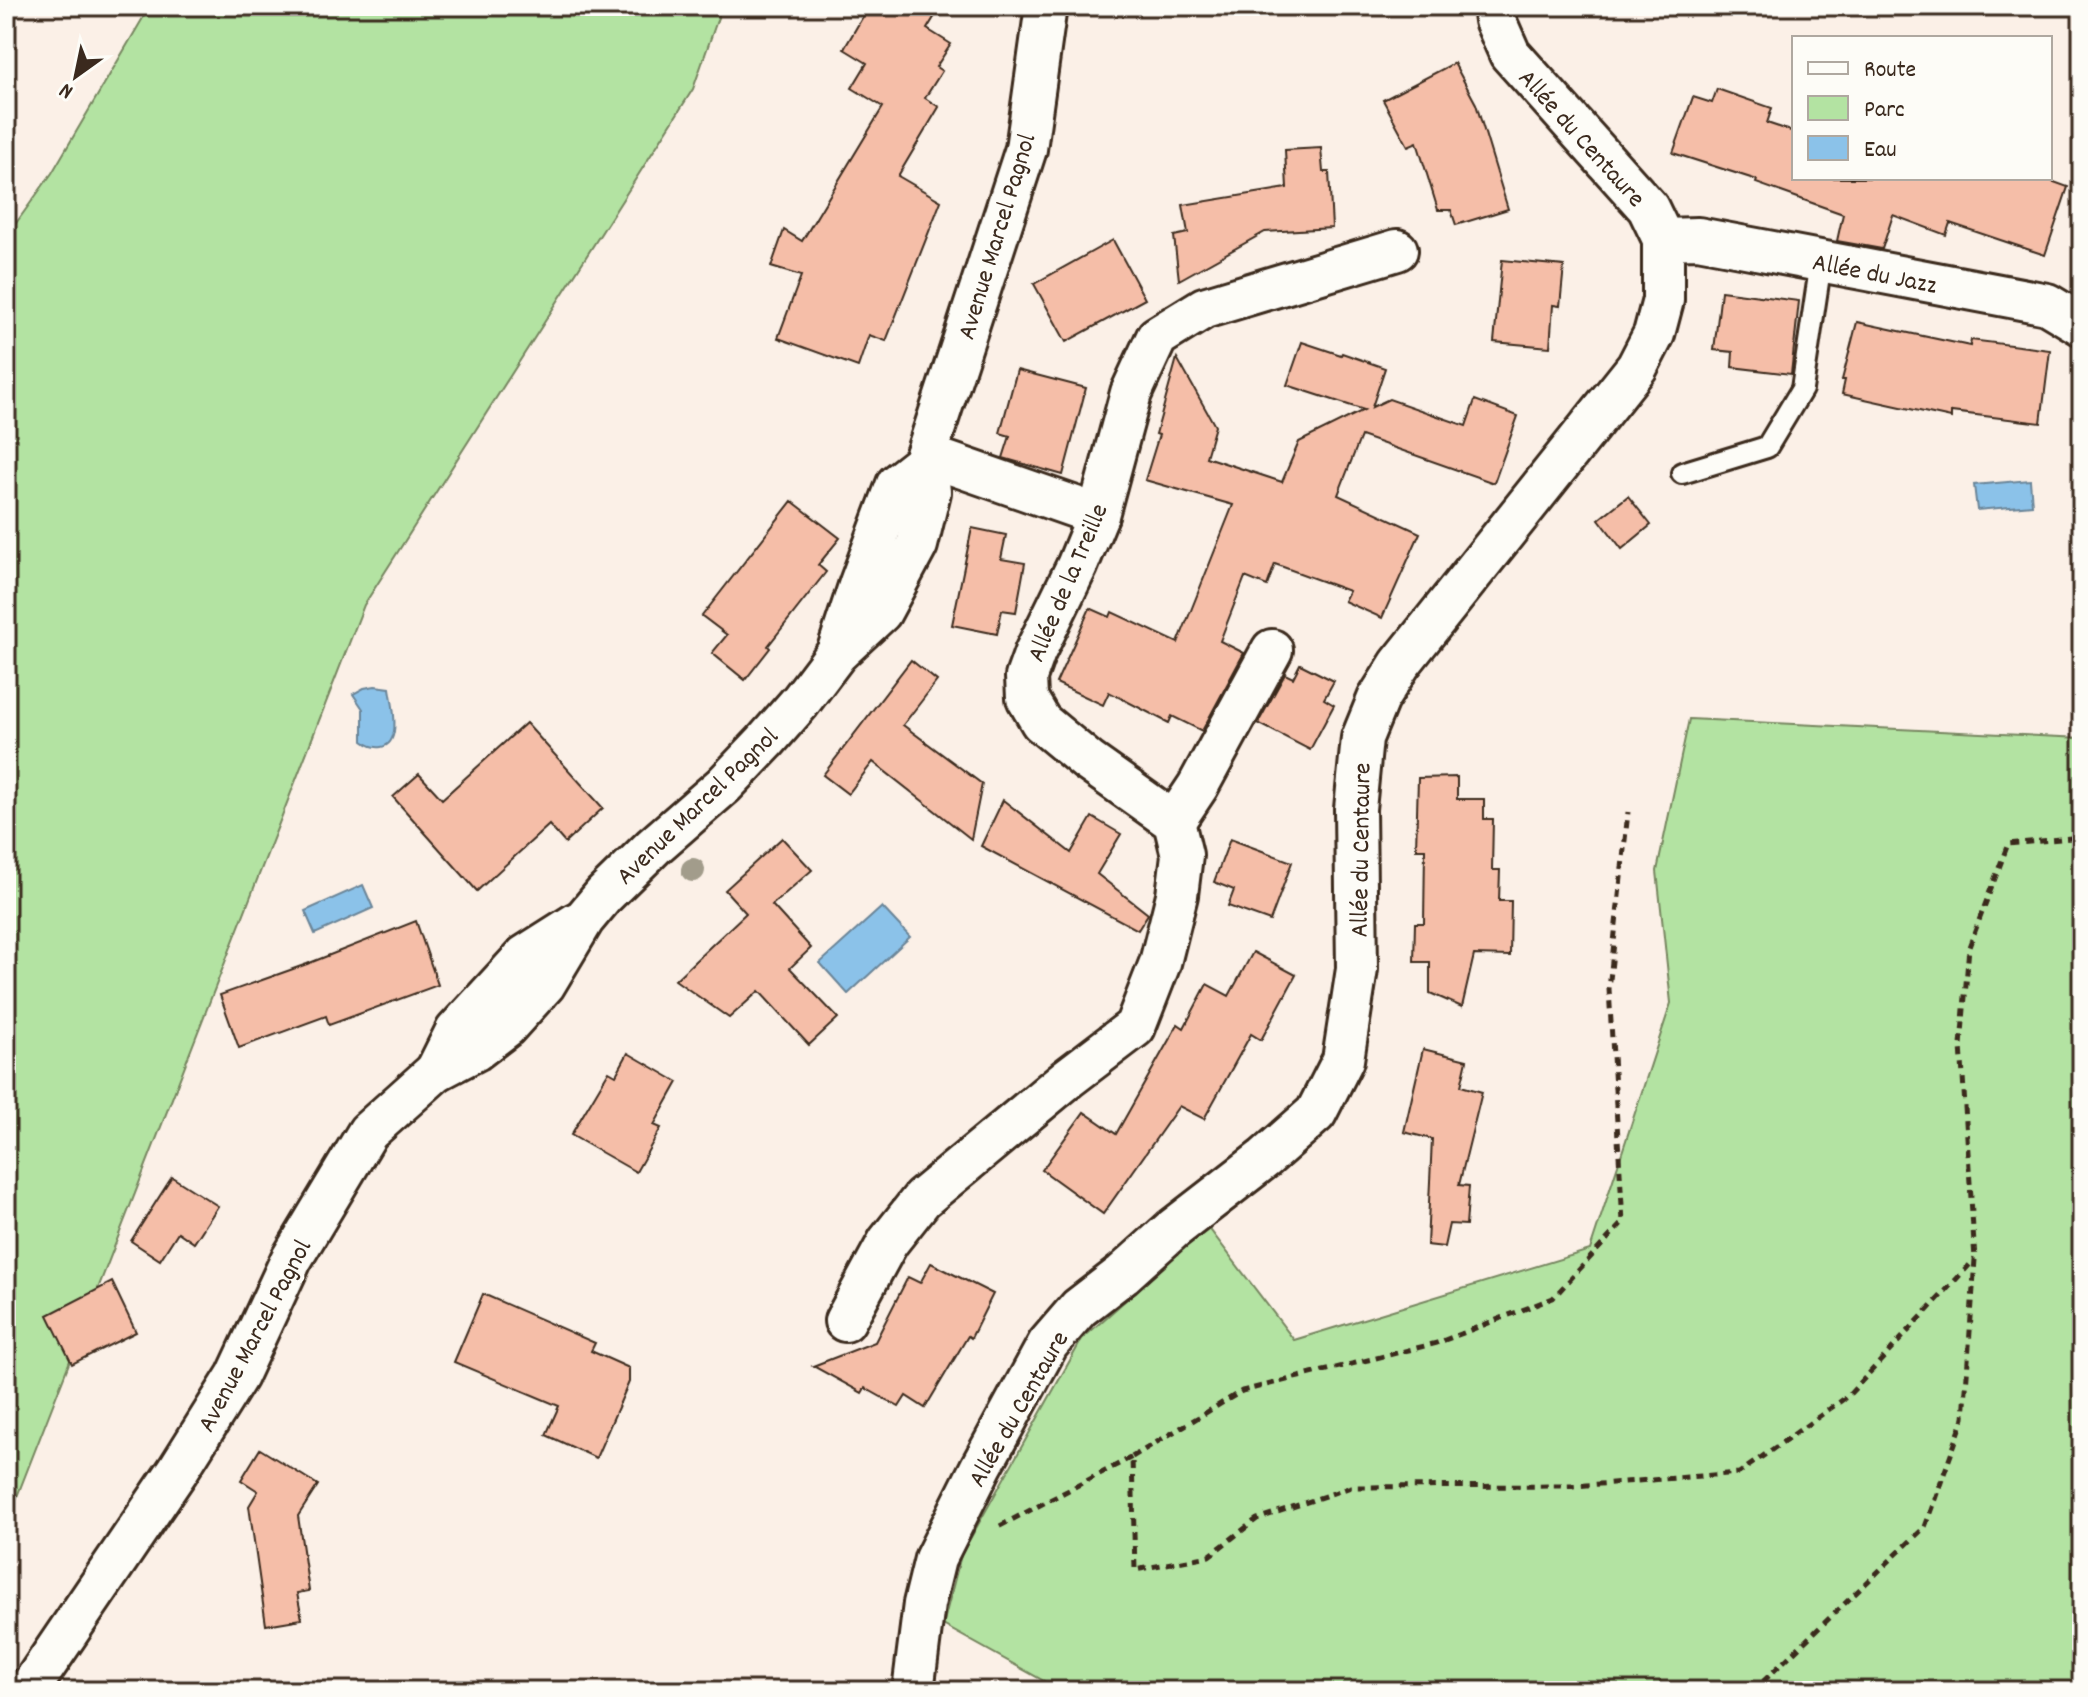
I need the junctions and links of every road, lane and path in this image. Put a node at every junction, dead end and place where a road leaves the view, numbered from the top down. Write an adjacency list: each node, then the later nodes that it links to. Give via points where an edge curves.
1 (1046, 6): 7 (street, Avenue Marcel Pagnol, via 1026,149)
2 (1493, 6): 3 (street, Allée du Centaure, via 1510,54 1648,208)
3 (1663, 239): 5 (street, Allée du Jazz, via 1698,238); 17 (street, Allée du Centaure, via 1663,300 1637,367 1400,664 1362,738 1355,809 1357,969 1343,1060 1316,1113 1079,1308 1048,1344)
4 (1397, 250): 9 (street, Allée de la Treille, via 1204,308 1157,337 1131,393)
5 (1821, 262): 6 (street, Allée du Jazz, via 2047,304); 8 (lane, via 1802,389 1767,447)
6 (2082, 325)
7 (926, 459): 9 (street); 18 (street, Avenue Marcel Pagnol, via 930,492 917,545 881,612 837,653 724,785 604,895 545,984 506,1027 436,1071 368,1132 291,1260 237,1376)
8 (1682, 473)
9 (1098, 515): 12 (street, Allée de la Treille, via 1035,652 1026,677 1027,698 1041,722)
10 (1272, 650): 12 (street)
11 (1628, 812): 16 (path, via 1609,989 1623,1222 1553,1298 1437,1343 1242,1391)
12 (1174, 822): 15 (street, via 1182,855 1177,895 1160,963 1135,1027 922,1199 888,1242)
13 (2082, 837): 14 (path, via 2008,844 1969,947 1961,1046)
14 (1975, 1259): 16 (path, via 1848,1396 1739,1473 1574,1486 1351,1487 1257,1519 1209,1556 1135,1570); 20 (path, via 1964,1418 1925,1527)
15 (845, 1321)
16 (1132, 1457): 17 (path)
17 (935, 1559): 19 (street, Allée du Centaure)
18 (28, 1691)
19 (913, 1691)
20 (1753, 1691)

